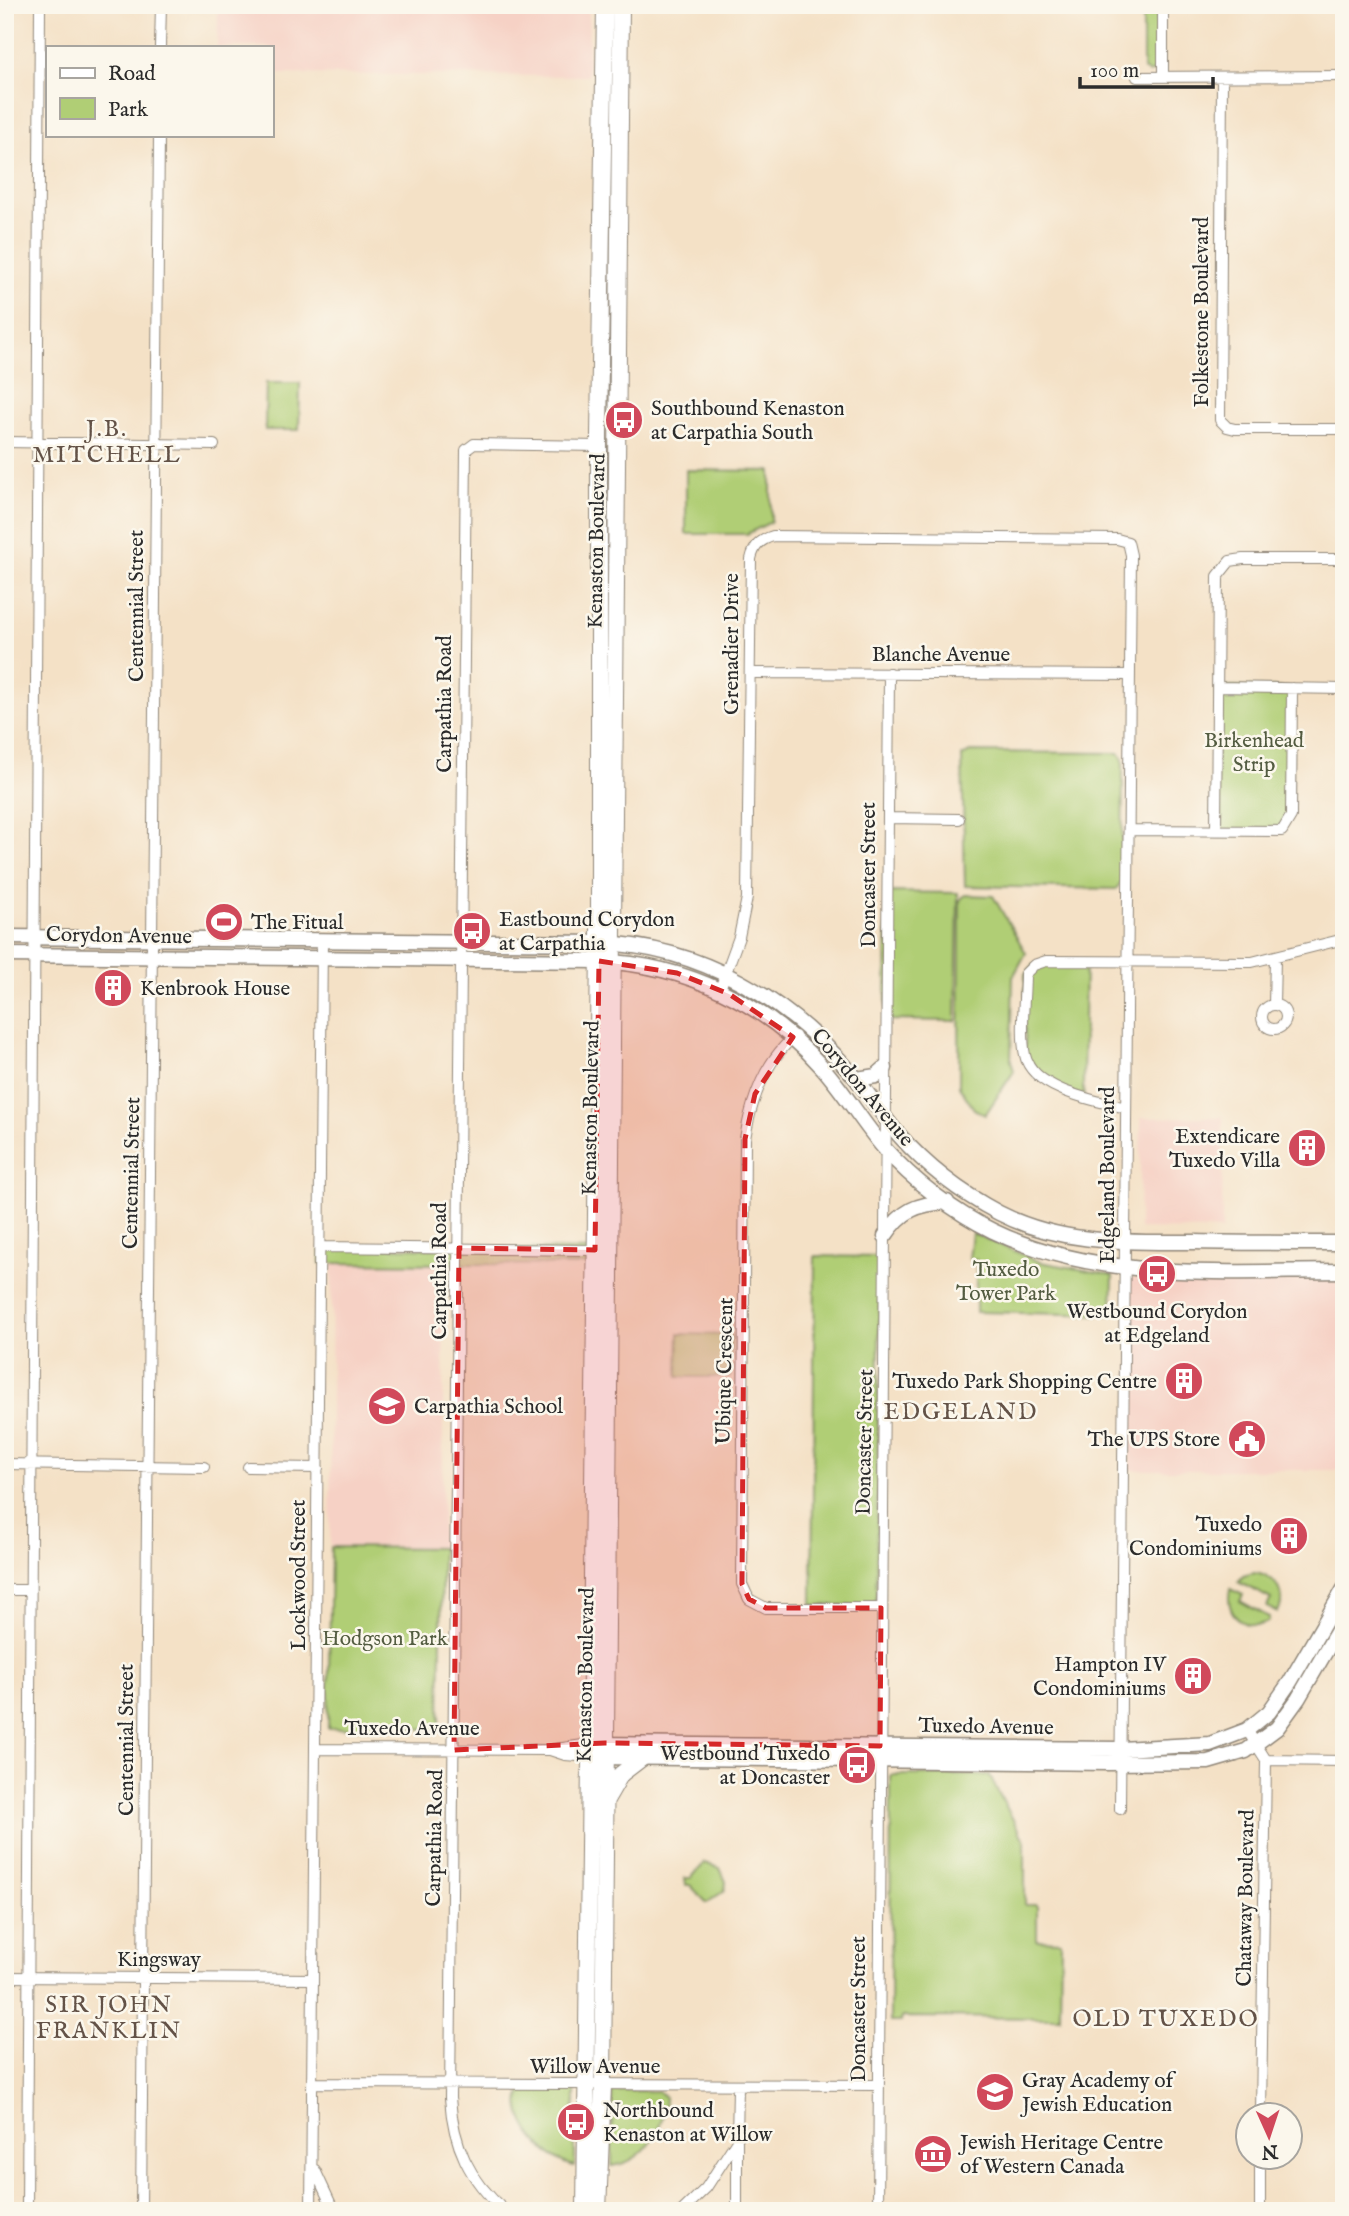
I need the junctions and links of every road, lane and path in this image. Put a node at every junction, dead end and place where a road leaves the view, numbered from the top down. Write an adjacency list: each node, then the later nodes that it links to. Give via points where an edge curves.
1 (40, 5): 14 (street)
2 (161, 5): 6 (street)
3 (605, 5): 17 (main road, Kenaston Boulevard)
4 (623, 5): 36 (main road, Kenaston Boulevard)
5 (1163, 5): 9 (street)
6 (160, 46)
7 (1344, 76): 10 (street)
8 (1137, 77): 9 (street)
9 (1163, 77): 10 (street)
10 (1222, 77): 12 (street, Folkestone Boulevard, via 1220,420 1235,429)
11 (159, 136): 16 (street, Centennial Street)
12 (1344, 429)
13 (5, 442): 14 (street)
14 (38, 443): 16 (street); 31 (street)
15 (214, 444): 16 (street)
16 (156, 445): 32 (street, Centennial Street)
17 (599, 446): 35 (street, Carpathia Road, via 474,444 466,450); 36 (main road, Kenaston Boulevard)
18 (1128, 542): 20 (street, Grenadier Drive, via 763,539 751,559); 22 (street, Edgeland Boulevard, via 1132,555)
19 (1344, 559): 23 (street, via 1243,559 1222,567 1218,576)
20 (751, 673): 21 (street, Blanche Avenue); 45 (street, Grenadier Drive, via 747,898)
21 (889, 673): 22 (street, Blanche Avenue); 26 (street, Doncaster Street)
22 (1130, 676): 28 (street, Edgeland Boulevard)
23 (1217, 687): 24 (street); 29 (street)
24 (1292, 688): 25 (street); 29 (street, via 1288,825 1272,833)
25 (1344, 689)
26 (888, 818): 27 (street); 50 (street, Doncaster Street)
27 (959, 818)
28 (1130, 830): 29 (street); 44 (street, Edgeland Boulevard)
29 (1216, 831)
30 (5, 937): 31 (main road, Corydon Avenue)
31 (35, 937): 32 (main road, Corydon Avenue); 38 (street)
32 (153, 938): 33 (main road, Corydon Avenue); 39 (street, Centennial Street)
33 (322, 939): 35 (main road, Corydon Avenue); 40 (street, Lockwood Street)
34 (1344, 939): 41 (street)
35 (462, 942): 36 (main road, Corydon Avenue); 42 (street, Carpathia Road)
36 (606, 943): 43 (main road, Kenaston Boulevard); 45 (main road, Corydon Avenue, via 649,950)
37 (5, 955): 38 (main road, Corydon Avenue)
38 (34, 955): 39 (main road, Corydon Avenue); 69 (street)
39 (153, 957): 40 (main road, Corydon Avenue); 70 (street, Centennial Street)
40 (322, 958): 42 (main road, Corydon Avenue); 63 (street, Lockwood Street)
41 (1275, 958): 44 (street, via 1252,962); 47 (street)
42 (462, 959): 43 (main road, Corydon Avenue); 64 (street, Carpathia Road)
43 (606, 961): 46 (main road, Corydon Avenue, via 650,966); 65 (main road, Kenaston Boulevard); 83 (main road, Kenaston Boulevard)
44 (1129, 961): 54 (street, Edgeland Boulevard); 54 (street, via 1045,961 1025,974 1025,1055 1030,1068 1072,1095)
45 (727, 973): 46 (street, Grenadier Drive); 48 (main road, Corydon Avenue, via 785,1008)
46 (720, 989): 49 (main road, Corydon Avenue)
47 (1274, 1005)
48 (806, 1027): 49 (street, Ubique Crescent); 51 (main road, Corydon Avenue)
49 (793, 1037): 53 (main road, Corydon Avenue); 77 (street, Ubique Crescent, via 755,1094 745,1139 742,1584 749,1599 766,1608)
50 (886, 1068): 51 (main road, via 876,1076); 55 (street, Doncaster Street)
51 (858, 1079): 52 (main road, Corydon Avenue)
52 (866, 1092): 53 (main road); 55 (main road, Corydon Avenue)
53 (851, 1103): 56 (main road, Corydon Avenue)
54 (1126, 1108): 61 (street, Edgeland Boulevard)
55 (885, 1116): 56 (street, Doncaster Street); 57 (main road, Corydon Avenue)
56 (885, 1149): 58 (main road, Corydon Avenue); 60 (street, Doncaster Street)
57 (920, 1157): 58 (main road); 61 (main road, Corydon Avenue, via 1001,1214 1083,1240)
58 (907, 1170): 59 (main road, Corydon Avenue)
59 (947, 1202): 60 (main road, via 908,1210); 66 (main road, Corydon Avenue, via 993,1231 1035,1248)
60 (885, 1236): 77 (street, Doncaster Street)
61 (1126, 1242): 62 (main road, Corydon Avenue); 66 (street, Edgeland Boulevard)
62 (1344, 1243)
63 (320, 1247): 64 (street); 73 (street, Lockwood Street)
64 (458, 1248): 65 (street); 82 (street, Carpathia Road)
65 (595, 1250): 83 (main road, Kenaston Boulevard)
66 (1126, 1266): 67 (main road, Corydon Avenue); 85 (street, Edgeland Boulevard)
67 (1344, 1271)
68 (5, 1464): 69 (street)
69 (31, 1465): 70 (street); 76 (street)
70 (148, 1466): 71 (street); 93 (street, Centennial Street)
71 (204, 1466)
72 (248, 1467): 73 (street)
73 (318, 1468): 81 (street, Lockwood Street)
74 (1344, 1589): 79 (main road, Tuxedo Avenue, via 1281,1697)
75 (5, 1590): 76 (street)
76 (30, 1590): 92 (street)
77 (881, 1608): 84 (street, Doncaster Street)
78 (1344, 1620): 80 (main road, Tuxedo Avenue, via 1291,1711)
79 (1247, 1730): 80 (street); 85 (main road, Tuxedo Avenue, via 1198,1746)
80 (1256, 1744): 85 (main road, Tuxedo Avenue, via 1208,1762); 87 (street)
81 (316, 1749): 82 (street, Tuxedo Avenue); 94 (street, Lockwood Street)
82 (454, 1750): 83 (street, Tuxedo Avenue); 96 (street, Carpathia Road)
83 (598, 1751): 84 (main road, Tuxedo Avenue); 86 (main road, Tuxedo Avenue); 89 (main road, Kenaston Boulevard); 98 (main road, Kenaston Boulevard)
84 (880, 1753): 85 (main road, Tuxedo Avenue); 86 (main road, Tuxedo Avenue); 97 (street, Doncaster Street)
85 (1121, 1756): 90 (street, Edgeland Boulevard)
86 (642, 1758): 89 (main road, via 621,1774)
87 (1266, 1760): 88 (street); 100 (street, Chataway Boulevard)
88 (1344, 1761)
89 (605, 1803): 98 (main road, Kenaston Boulevard)
90 (1120, 1809)
91 (5, 1977): 92 (street, Kingsway)
92 (28, 1977): 93 (street, Kingsway); 104 (street)
93 (143, 1978): 94 (street, Kingsway); 105 (street, Centennial Street)
94 (313, 1979): 95 (street, Lockwood Street)
95 (314, 2083): 96 (street, Willow Avenue); 102 (street, Lockwood Street)
96 (449, 2084): 98 (street, Willow Avenue); 108 (street, Carpathia Road, via 452,2125 460,2151 478,2184)
97 (877, 2085): 99 (street, Willow Avenue); 113 (street, Doncaster Street)
98 (595, 2086): 99 (street, Willow Avenue); 109 (main road, Kenaston Boulevard); 110 (main road, Kenaston Boulevard)
99 (738, 2086): 101 (street)
100 (1261, 2100)
101 (737, 2140): 111 (street, via 706,2188); 112 (street)
102 (313, 2163): 106 (street, Lockwood Street); 107 (street)
103 (1261, 2170): 114 (street)
104 (27, 2211)
105 (141, 2211)
106 (311, 2211)
107 (334, 2211)
108 (505, 2211)
109 (585, 2211)
110 (598, 2211)
111 (682, 2211)
112 (737, 2211)
113 (878, 2211)
114 (1260, 2211)

